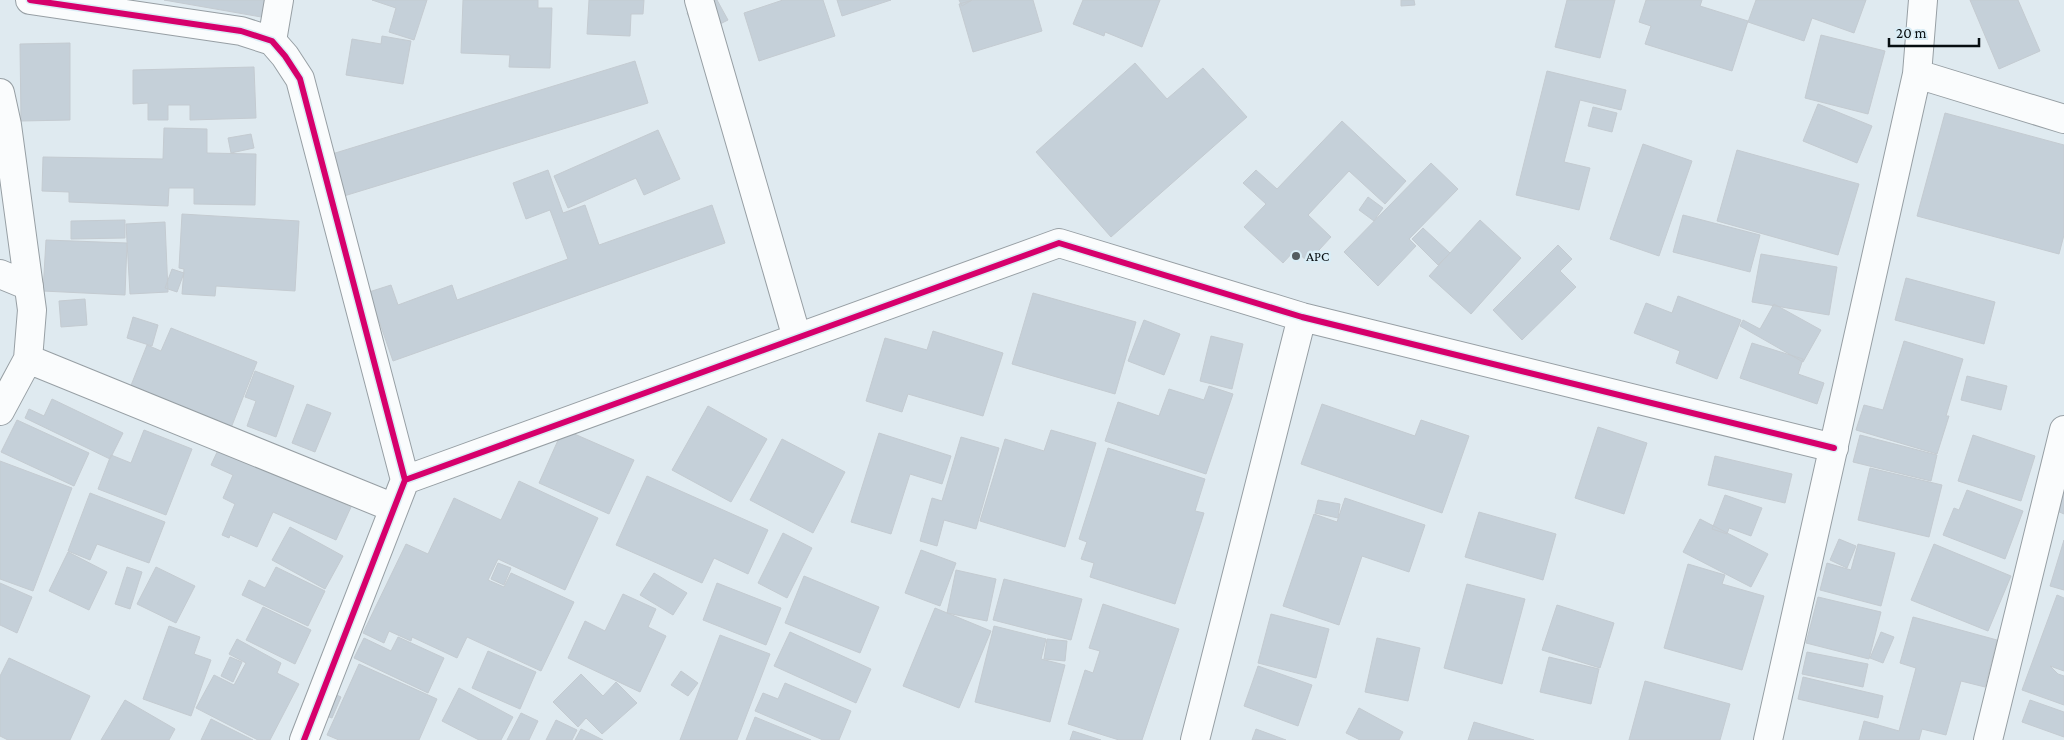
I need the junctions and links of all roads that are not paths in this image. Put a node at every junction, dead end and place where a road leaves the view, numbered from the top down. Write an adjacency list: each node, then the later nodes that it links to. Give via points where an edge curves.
1 (30, 0): 5 (street, via 241,31)
2 (280, 0): 5 (street)
3 (699, 0): 13 (street)
4 (1923, 0): 6 (street)
5 (272, 41): 18 (street, via 300,79)
6 (1917, 74): 8 (street); 17 (street)
7 (0, 93): 9 (street)
8 (2064, 118)
9 (3, 124): 11 (street)
10 (0, 274): 11 (street)
11 (29, 286): 14 (street, via 32,310)
12 (1302, 317): 13 (street, via 1059,243); 17 (street); 21 (street)
13 (797, 338): 18 (street)
14 (28, 359): 15 (street); 19 (street)
15 (0, 411)
16 (2064, 430): 23 (street)
17 (1834, 448): 22 (street)
18 (405, 480): 19 (street)
19 (394, 508): 20 (street)
20 (304, 740)
21 (1195, 740)
22 (1768, 740)
23 (1988, 740)

